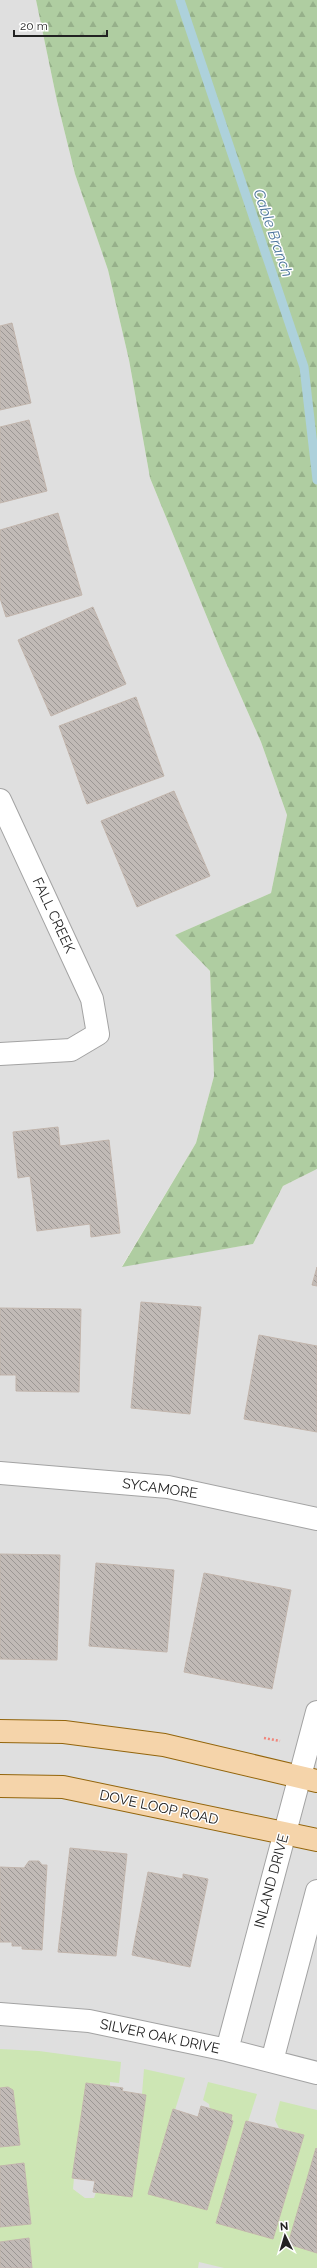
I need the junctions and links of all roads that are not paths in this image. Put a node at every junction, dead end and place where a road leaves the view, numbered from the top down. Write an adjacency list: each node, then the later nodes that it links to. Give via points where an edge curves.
1 (0, 800): 2 (street, FALL CREEK, via 92,999 98,1034 71,1050)
2 (0, 1054)
3 (0, 1473): 4 (street, SYCAMORE, via 168,1486)
4 (317, 1519)
5 (317, 1712): 7 (street, INLAND DRIVE)
6 (0, 1731): 7 (main road, via 64,1732 164,1746)
7 (308, 1779): 9 (street, INLAND DRIVE)
8 (0, 1786): 9 (main road, DOVE LOOP ROAD, via 63,1786)
9 (284, 1833): 10 (main road, DOVE LOOP ROAD); 13 (street, INLAND DRIVE)
10 (317, 1840)
11 (317, 1891): 14 (street)
12 (0, 2014): 13 (street, SILVER OAK DRIVE, via 89,2021)
13 (227, 2050): 14 (street, SILVER OAK DRIVE)
14 (272, 2061): 15 (street, SILVER OAK DRIVE)
15 (317, 2073)

